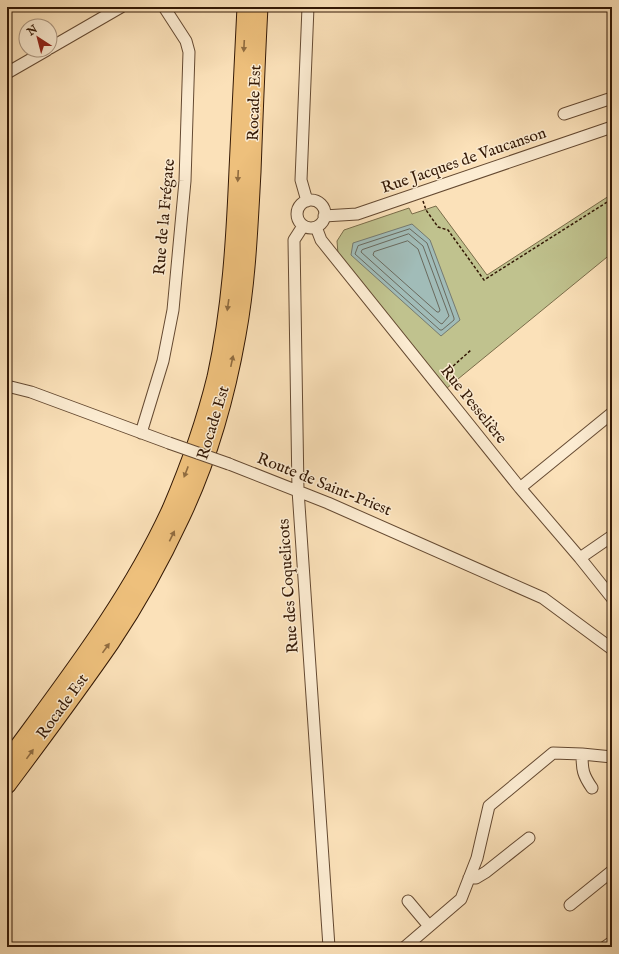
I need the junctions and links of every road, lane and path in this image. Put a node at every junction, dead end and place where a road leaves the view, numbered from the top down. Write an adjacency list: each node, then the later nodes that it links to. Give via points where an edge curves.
1 (122, 7): 6 (street)
2 (164, 7): 22 (street, Rue de la Frégate, via 186,41 189,52 185,181 173,310 163,361)
3 (246, 7): 31 (highway, Rocade Est, one-way to 31, via 236,231 231,284 216,378 204,420 170,509 126,594)
4 (259, 7): 32 (highway, Rocade Est, one-way to 4, via 137,601 182,515 216,424 227,384 245,283)
5 (308, 7): 14 (street, via 301,180)
6 (58, 43)
7 (33, 58): 8 (street)
8 (7, 73)
9 (612, 98): 10 (street)
10 (564, 114)
11 (612, 127): 12 (street, Rue Jacques de Vaucanson)
12 (420, 193): 13 (path, via 426,210 438,227 448,230 484,280); 15 (street, Rue Jacques de Vaucanson, via 357,214)
13 (612, 199)
14 (307, 201): 15 (street, via 319,204); 16 (street, via 298,210 297,219)
15 (324, 216): 17 (street)
16 (303, 226): 17 (street); 24 (street, Rue des Coquelicots, via 294,240)
17 (316, 227): 19 (street, Rue Pesselière, via 321,240)
18 (471, 350): 19 (path)
19 (435, 383): 23 (street, Rue Pesselière)
20 (7, 386): 22 (street, Route de Saint-Priest, via 31,392)
21 (612, 413): 23 (street)
22 (141, 432): 24 (street, Route de Saint-Priest, bridge)
23 (520, 488): 26 (street, Rue Pesselière)
24 (298, 490): 28 (street, Route de Saint-Priest, via 543,598); 41 (street, Rue des Coquelicots)
25 (612, 536): 26 (street)
26 (580, 558): 27 (street, Rue Pesselière)
27 (612, 598)
28 (612, 649)
29 (582, 754): 30 (street); 33 (street, via 584,777); 36 (street, via 553,753 489,806 477,858)
30 (612, 757)
31 (7, 762)
32 (7, 785)
33 (592, 788)
34 (529, 838): 36 (street, via 486,872 476,878)
35 (612, 871): 38 (street)
36 (469, 878): 39 (street, via 461,899)
37 (408, 901): 39 (street)
38 (570, 905)
39 (429, 926): 42 (street)
40 (612, 942): 43 (street)
41 (329, 947)
42 (404, 947)
43 (605, 947)

